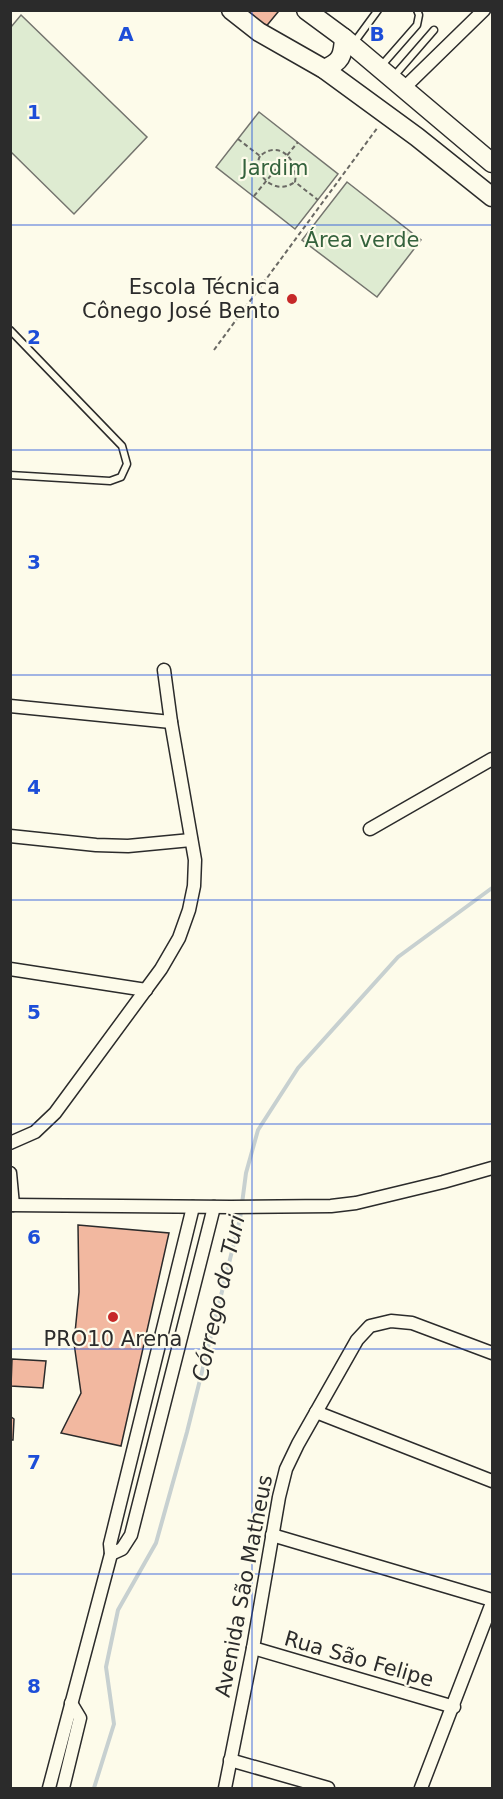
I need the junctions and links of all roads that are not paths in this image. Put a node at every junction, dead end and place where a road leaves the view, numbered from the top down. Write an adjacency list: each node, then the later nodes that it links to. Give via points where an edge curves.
1 (231, 10): 8 (main road, via 259,32)
2 (306, 10): 7 (main road)
3 (378, 10): 7 (lane)
4 (417, 10): 9 (lane, via 417,26)
5 (484, 10): 9 (street)
6 (434, 30): 9 (lane)
7 (348, 41): 8 (main road, via 339,60); 9 (main road)
8 (324, 69): 11 (main road)
9 (391, 79): 10 (main road)
10 (492, 163)
11 (492, 197)
12 (10, 330): 13 (lane, via 122,446 127,464 121,477 110,481)
13 (10, 475)
14 (164, 670): 16 (street)
15 (10, 706): 16 (street)
16 (171, 722): 20 (street)
17 (492, 759): 18 (street)
18 (370, 829)
19 (10, 836): 20 (street, via 128,846)
20 (191, 840): 22 (street, via 195,861 189,909 179,938)
21 (10, 969): 22 (street)
22 (146, 990): 23 (street, via 55,1113 35,1132)
23 (10, 1143)
24 (492, 1168): 28 (street, via 356,1203)
25 (10, 1173): 26 (street)
26 (12, 1205): 27 (street)
27 (193, 1207): 28 (street); 33 (street, via 110,1544)
28 (214, 1207): 33 (street, via 131,1535 122,1549)
29 (492, 1353): 30 (street, Avenida São Matheus, via 412,1323 391,1321 370,1326 357,1340)
30 (316, 1412): 31 (street); 32 (street, Avenida São Matheus, via 286,1469)
31 (492, 1481)
32 (272, 1535): 34 (street); 35 (street, Avenida São Matheus)
33 (111, 1554): 36 (street)
34 (492, 1602): 37 (street)
35 (253, 1648): 37 (street, Rua São Felipe); 38 (street, Avenida São Matheus)
36 (71, 1703): 39 (street); 40 (street, via 80,1718)
37 (454, 1707): 43 (street)
38 (230, 1760): 41 (street, Avenida São Matheus); 42 (street)
39 (49, 1788)
40 (63, 1788)
41 (225, 1788)
42 (328, 1788)
43 (421, 1788)

